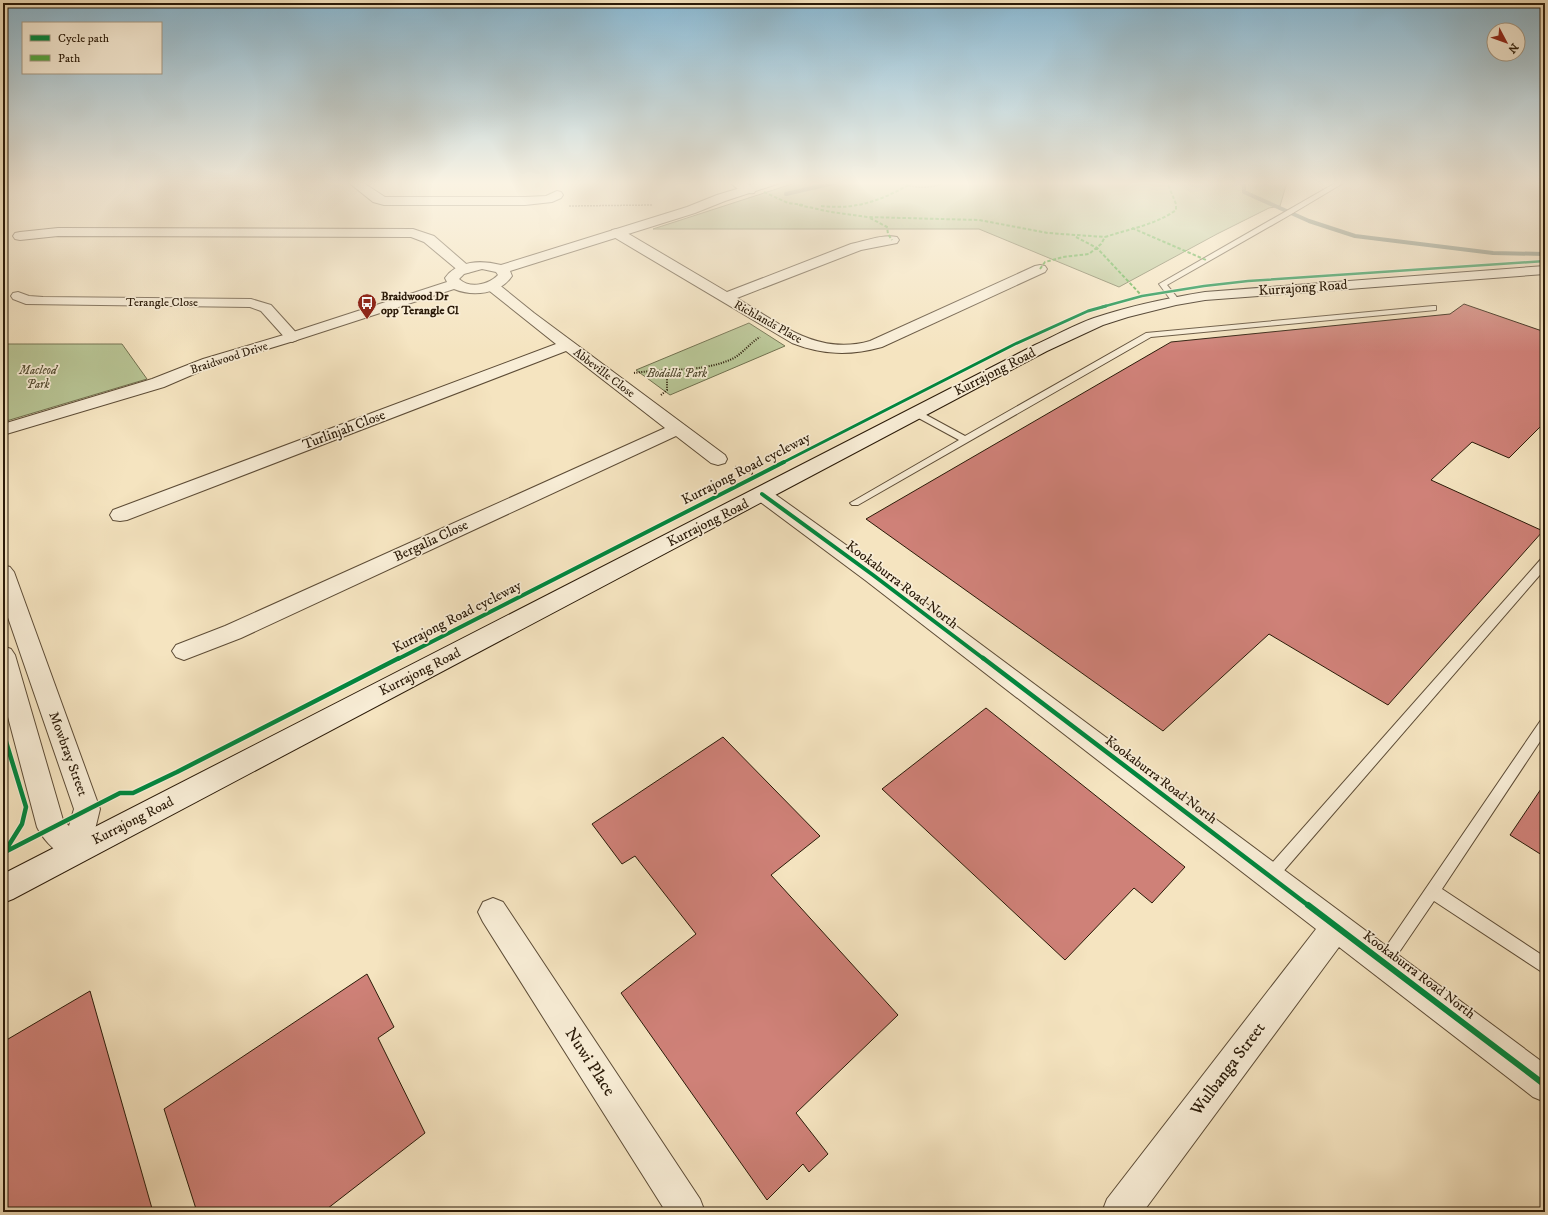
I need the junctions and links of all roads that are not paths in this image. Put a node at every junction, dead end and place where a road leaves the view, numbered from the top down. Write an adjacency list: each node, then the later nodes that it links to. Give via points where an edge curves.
1 (428, 239): 6 (street)
2 (602, 239): 7 (street)
3 (625, 239): 13 (street, Richlands Place)
4 (1244, 239): 14 (lane, via 1163,284)
5 (892, 240): 13 (street, via 856,247)
6 (465, 268): 7 (street, via 486,265); 10 (street, via 452,278)
7 (502, 269): 11 (street, via 505,276)
8 (1040, 269): 13 (street, Richlands Place, via 862,348 837,350 815,347 797,340)
9 (1545, 270): 14 (street, Kurrajong Road, via 1250,292)
10 (455, 284): 11 (street, via 471,289); 16 (street, Braidwood Drive)
11 (492, 286): 17 (street, Abbeville Close)
12 (18, 296): 16 (street, Terangle Close, via 26,300 43,302 252,303 266,308)
13 (725, 298)
14 (1176, 301): 18 (street, Kurrajong Road, via 1123,314 1072,334)
15 (1433, 308): 21 (lane, via 1149,335)
16 (292, 337): 20 (street, Braidwood Drive, via 209,362 158,383)
17 (568, 345): 19 (street, Abbeville Close); 25 (street, Turlinjah Close)
18 (916, 413): 21 (lane); 23 (street, Kurrajong Road)
19 (677, 428): 22 (street, Abbeville Close); 28 (street, Bergalia Close, via 234,632)
20 (3, 430)
21 (966, 440): 24 (lane)
22 (718, 459)
23 (756, 483): 31 (street, Kurrajong Road); 32 (street, Kookaburra Road North, via 873,575)
24 (856, 503)
25 (120, 515)
26 (1545, 562): 32 (lane)
27 (3, 572): 31 (street, Mowbray Street, via 87,809)
28 (184, 651)
29 (3, 655): 31 (street, via 51,827)
30 (1545, 724): 34 (lane)
31 (76, 850): 33 (street, Kurrajong Road)
32 (1270, 876): 36 (street, Kookaburra Road North)
33 (3, 888)
34 (1432, 891): 37 (lane); 38 (lane)
35 (493, 912): 40 (street, Nuwi Place)
36 (1336, 926): 37 (street, Kookaburra Road North); 41 (street, Wulbanga Street)
37 (1384, 962): 39 (street, Kookaburra Road North)
38 (1545, 966)
39 (1545, 1085)
40 (688, 1212)
41 (1120, 1212)

